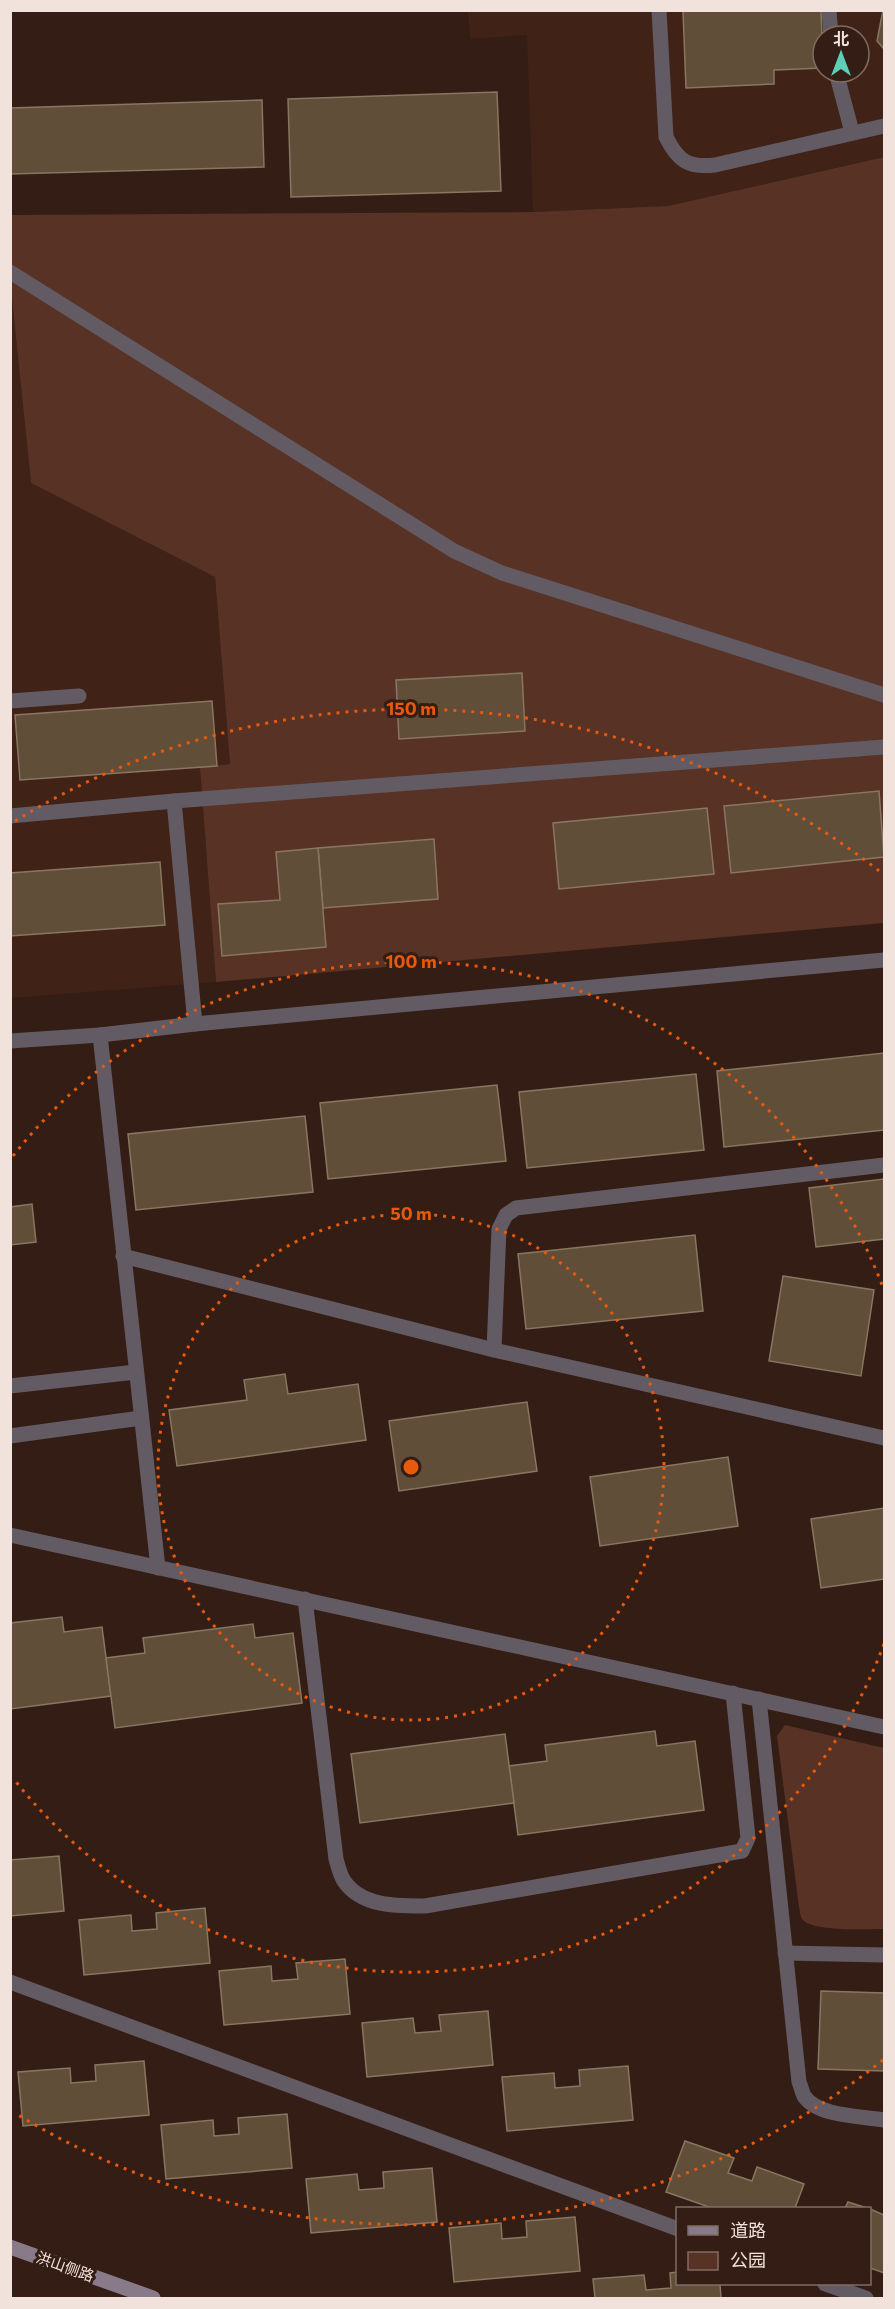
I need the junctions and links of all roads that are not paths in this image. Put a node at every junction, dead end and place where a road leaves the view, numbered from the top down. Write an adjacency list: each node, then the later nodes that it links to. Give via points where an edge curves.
1 (659, 10): 4 (lane, via 666,137 687,164 715,165)
2 (839, 84): 4 (lane)
3 (885, 126): 4 (lane)
4 (852, 132)
5 (10, 272): 6 (lane, via 454,552 502,573)
6 (885, 694)
7 (79, 696): 8 (lane)
8 (10, 701)
9 (885, 747): 10 (lane)
10 (174, 801): 11 (lane); 13 (lane)
11 (10, 816)
12 (885, 960): 13 (lane)
13 (195, 1024): 14 (lane)
14 (100, 1035): 15 (lane); 17 (lane)
15 (10, 1041)
16 (885, 1165): 18 (lane, via 516,1208 506,1215 499,1229)
17 (123, 1256): 18 (lane); 19 (lane)
18 (494, 1350): 23 (lane)
19 (136, 1372): 20 (lane); 21 (lane)
20 (10, 1386)
21 (141, 1418): 22 (lane); 25 (lane)
22 (10, 1436)
23 (885, 1438)
24 (10, 1535): 25 (lane)
25 (158, 1568): 26 (lane)
26 (305, 1599): 27 (lane); 27 (lane, via 336,1859 343,1880 355,1894 374,1902 425,1906 742,1851 748,1838)
27 (733, 1693): 28 (lane)
28 (759, 1700): 29 (lane); 30 (lane)
29 (885, 1727)
30 (785, 1953): 31 (lane); 33 (lane, via 804,2096 827,2111)
31 (885, 1955)
32 (10, 1982): 34 (lane)
33 (885, 2120)
34 (676, 2228)
35 (10, 2247): 37 (main road, 洪山侧路)
36 (830, 2285): 38 (lane)
37 (153, 2298)
38 (866, 2298)

